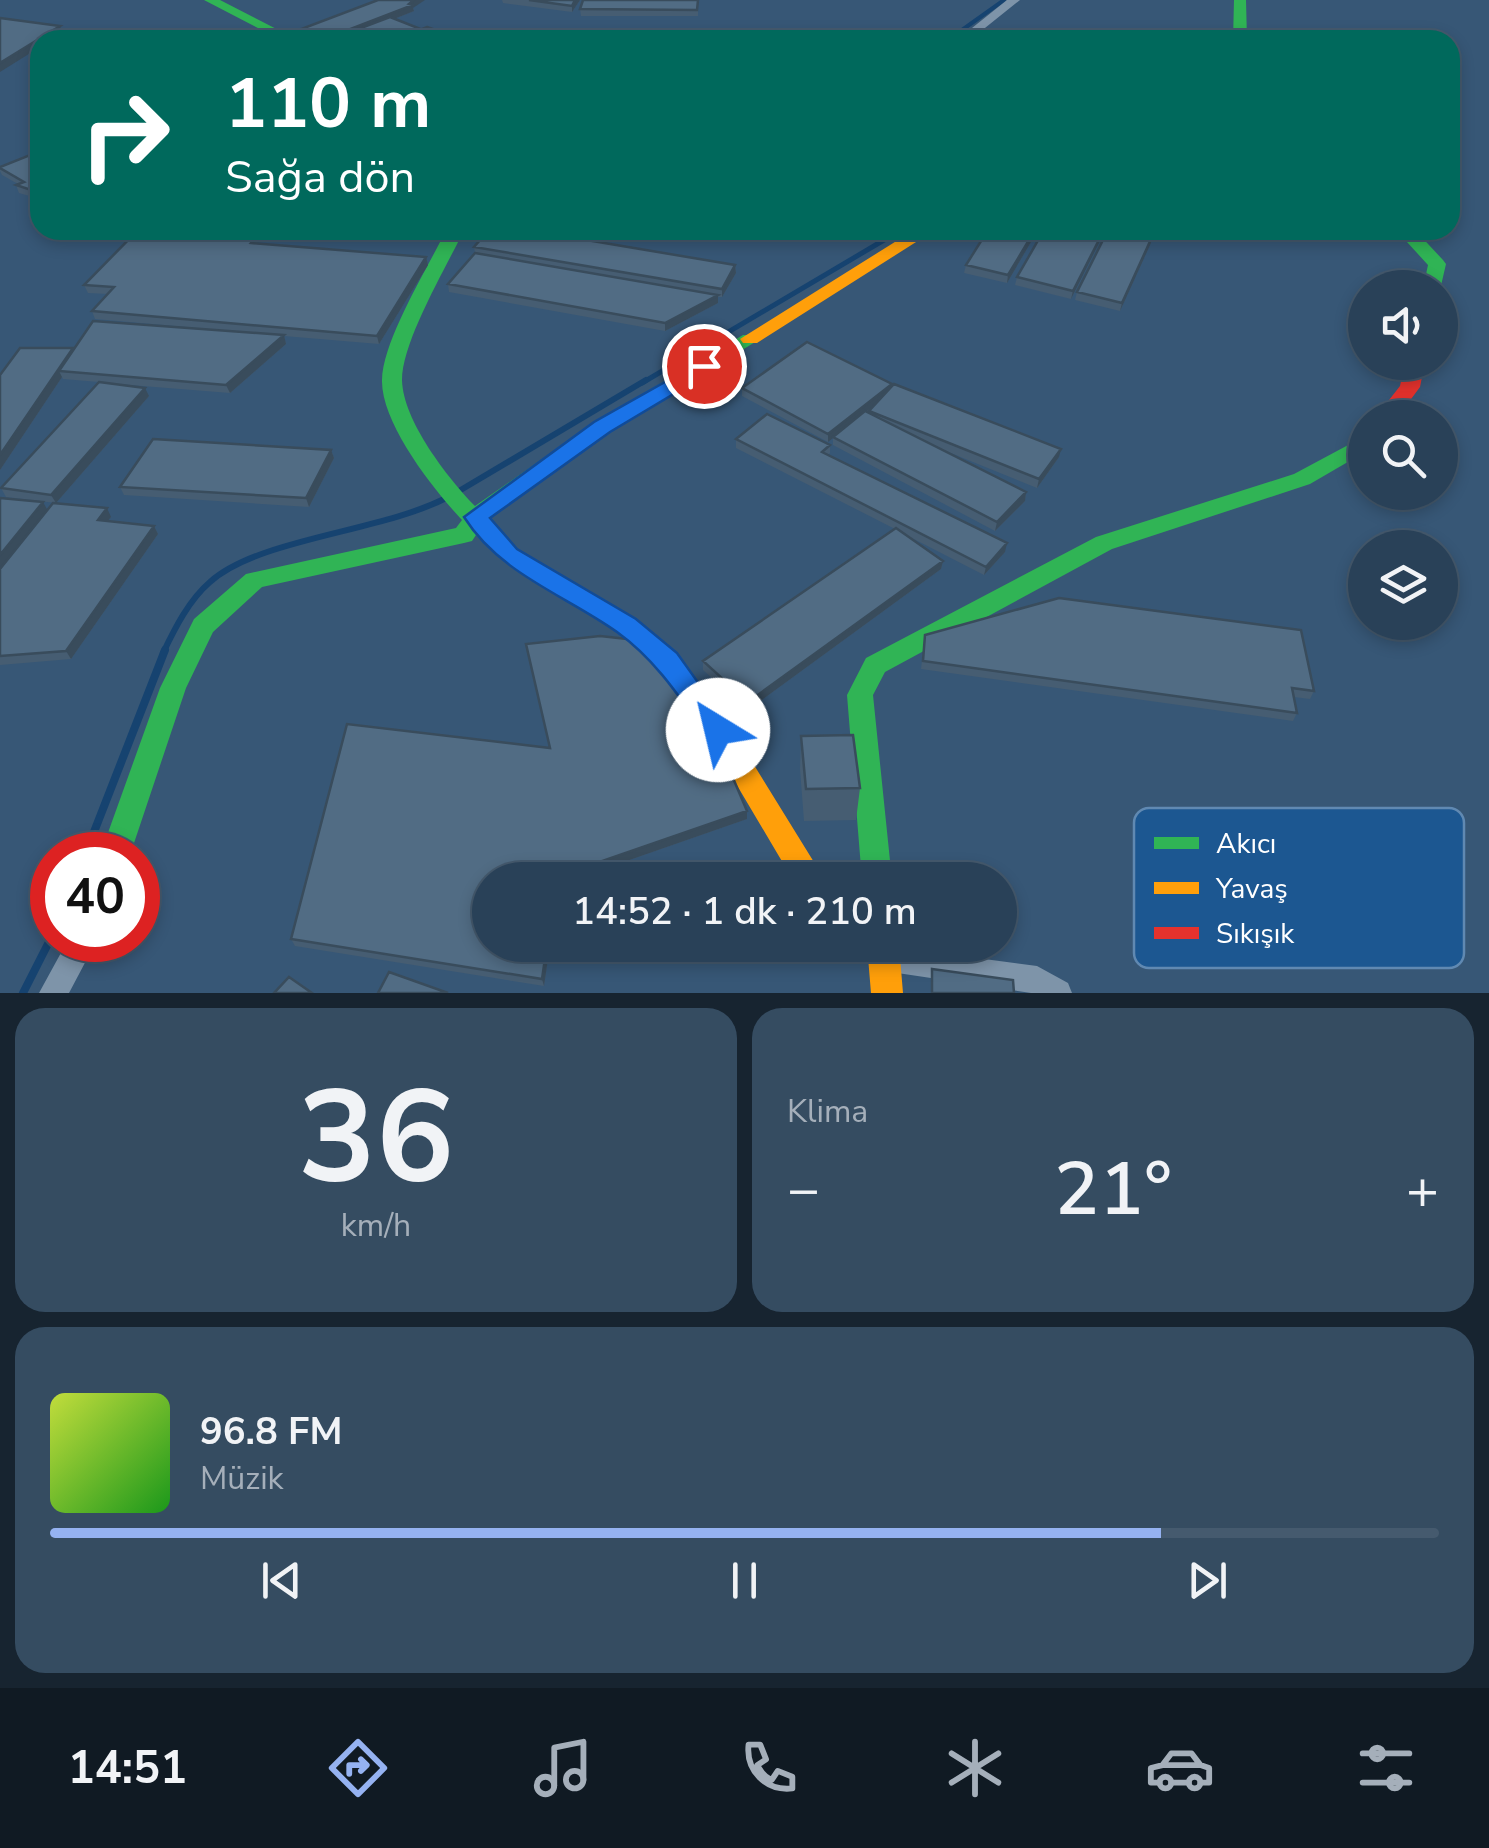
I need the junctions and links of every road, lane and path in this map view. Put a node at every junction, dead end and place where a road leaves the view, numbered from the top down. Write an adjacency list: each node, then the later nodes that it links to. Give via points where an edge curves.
1 (210, 0): 4 (street)
2 (1014, 0): 5 (street)
3 (1240, 0): 6 (street)
4 (271, 30)
5 (976, 30)
6 (1240, 30)
7 (450, 240): 12 (street, via 398,349 392,382 404,422 444,487)
8 (911, 240): 12 (street)
9 (1414, 240): 10 (street)
10 (1436, 270)
11 (1348, 453): 15 (street, via 1302,479 1104,542 875,665 860,695)
12 (471, 513): 13 (street, via 464,535 256,580 203,626 173,688); 14 (street, via 509,555 628,626 668,660)
13 (123, 832)
14 (799, 862)
15 (875, 862)
16 (70, 962): 18 (street)
17 (880, 964): 19 (street, via 1036,980)
18 (52, 993)
19 (1058, 993)

